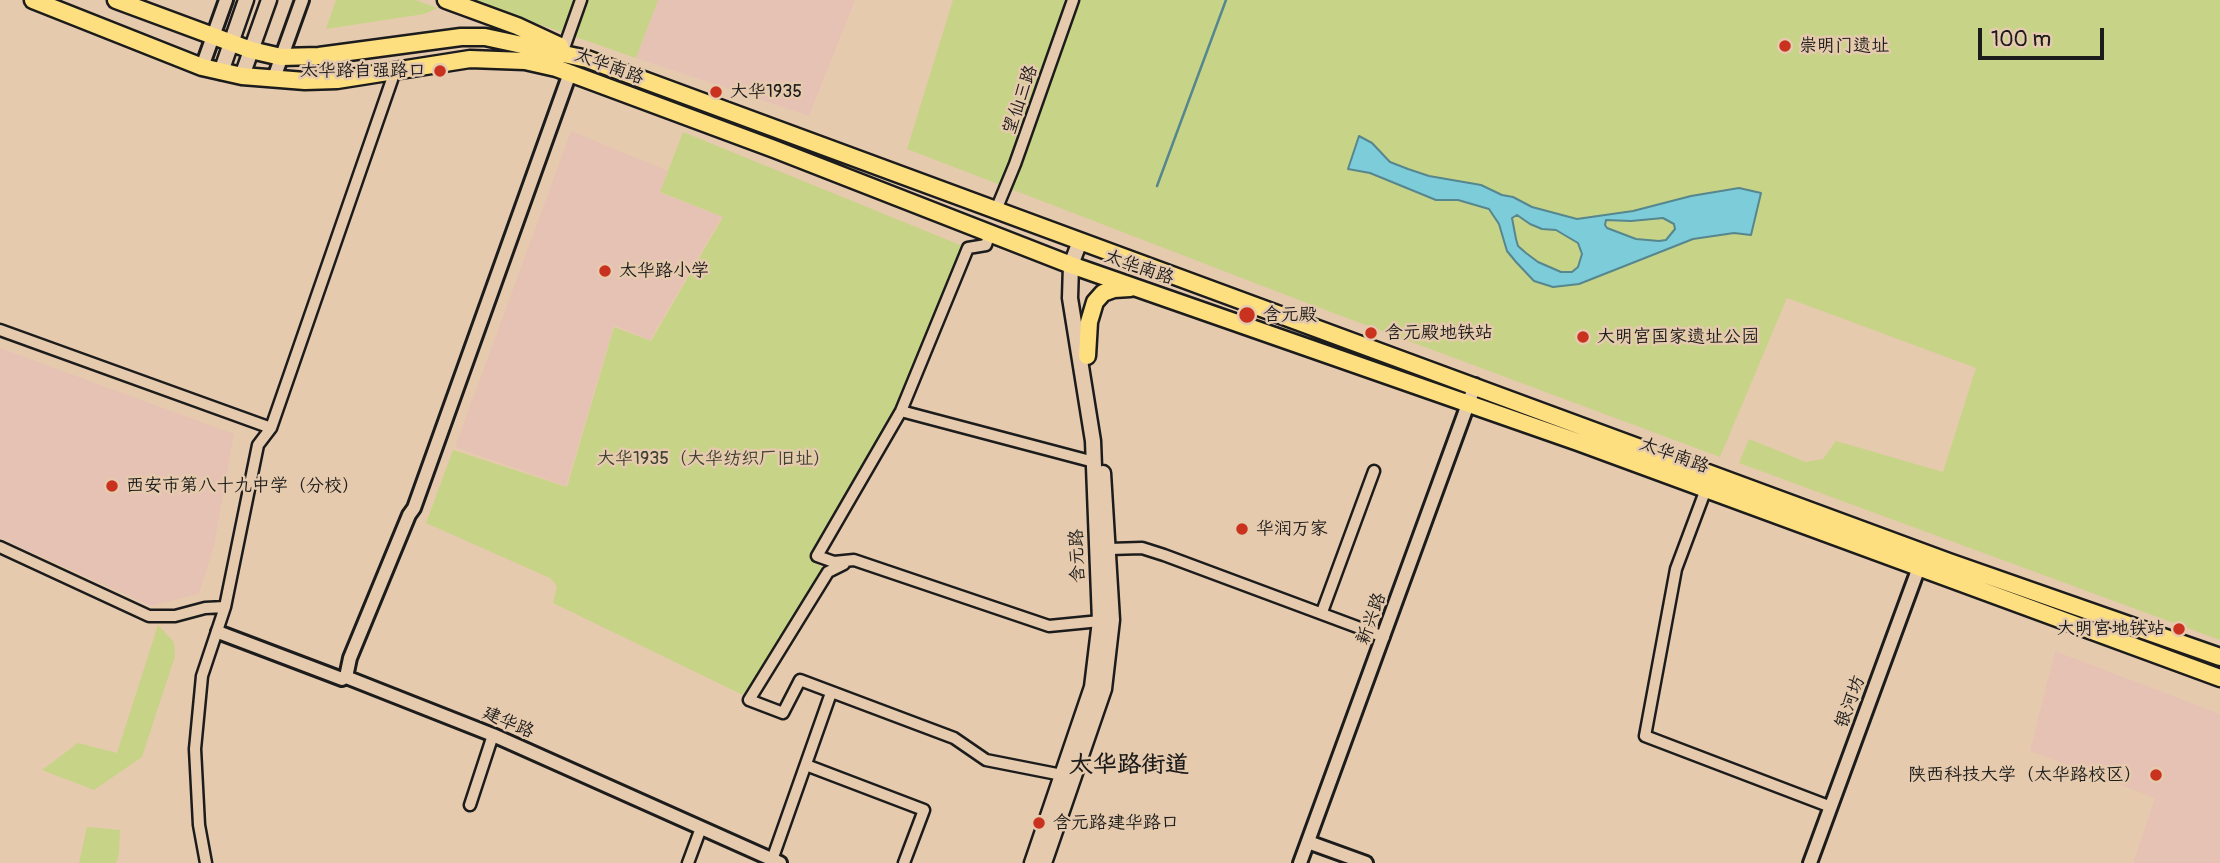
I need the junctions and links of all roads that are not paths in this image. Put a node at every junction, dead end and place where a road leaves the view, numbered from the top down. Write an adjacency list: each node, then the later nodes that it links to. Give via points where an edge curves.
1 (33, 0): 16 (main road, 太华南路)
2 (116, 0): 10 (main road, 太华南路)
3 (226, 0): 10 (street)
4 (246, 0): 11 (main road)
5 (269, 0): 13 (main road)
6 (302, 0): 14 (street)
7 (446, 0): 12 (main road)
8 (581, 0): 12 (street)
9 (1073, 0): 22 (street, 望仙三路)
10 (213, 36): 11 (main road, 太华南路); 16 (street)
11 (231, 43): 13 (main road, 太华南路); 18 (main road)
12 (564, 48): 15 (main road)
13 (251, 50): 14 (main road, 太华南路); 20 (main road)
14 (281, 57): 15 (main road, 太华南路, via 485,37); 21 (street)
15 (587, 59): 22 (main road, 太华南路)
16 (202, 67): 18 (main road, 太华南路)
17 (395, 71): 19 (main road, 太华南路, via 494,58); 21 (main road, 太华南路, via 337,80); 32 (street)
18 (220, 72): 20 (main road, 太华南路)
19 (570, 73): 23 (main road, 太华南路); 46 (street, via 414,508)
20 (242, 76): 21 (main road, 太华南路)
21 (274, 78)
22 (996, 209): 24 (main road, 太华南路)
23 (990, 233): 25 (main road, 太华南路); 31 (street, via 986,245 968,248)
24 (1085, 243): 25 (main road, 含元路); 29 (main road, 太华南路)
25 (1076, 266): 26 (main road, 太华南路); 28 (main road, 含元路); 33 (main road, 含元路, via 1070,298)
26 (1143, 289): 28 (main road, via 1114,289 1095,302); 30 (main road, 太华南路)
27 (0, 330): 32 (street)
28 (1087, 356): 37 (main road, 含元路)
29 (1475, 385): 30 (street, 新兴路); 39 (main road, 太华南路)
30 (1468, 404): 35 (main road, 太华南路); 44 (street, 新兴路)
31 (901, 411): 33 (street); 38 (street, via 817,556 834,562)
32 (271, 428): 40 (street, via 258,445)
33 (1094, 462): 42 (main road, 含元路)
34 (1374, 471): 41 (street)
35 (1706, 489): 39 (main road, 太华南路); 53 (street, via 1676,569 1644,736)
36 (0, 547): 40 (street, via 149,616 175,617)
37 (1109, 549): 41 (street, via 1142,548); 61 (main road, 含元路, via 1112,620 1104,689)
38 (854, 560): 42 (street, via 1049,626); 48 (street, via 828,572 749,700 783,713 800,680)
39 (1922, 560): 45 (main road, 太华南路); 47 (main road, 太华南路); 53 (street, 银河坊)
40 (225, 607): 43 (street)
41 (1322, 612): 44 (street)
42 (1100, 621): 51 (main road, 含元路, via 1092,687)
43 (218, 632): 46 (street, 建华路); 57 (street, via 202,676 195,749)
44 (1384, 637): 55 (street, 新兴路)
45 (2220, 657)
46 (346, 677): 49 (street, 建华路)
47 (2220, 678)
48 (831, 693): 50 (street); 51 (street, via 954,738 986,760)
49 (493, 734): 52 (street); 54 (street, 建华路)
50 (806, 765): 56 (street); 59 (street, via 924,810)
51 (1062, 775): 60 (main road, 含元路)
52 (470, 805)
53 (1831, 807): 64 (street, 银河坊)
54 (701, 828): 56 (street, 建华路); 58 (street)
55 (1308, 842): 62 (street, 新兴路); 63 (street)
56 (776, 861)
57 (206, 863)
58 (688, 863)
59 (904, 863)
60 (1032, 863)
61 (1045, 863)
62 (1300, 863)
63 (1366, 863)
64 (1811, 863)

